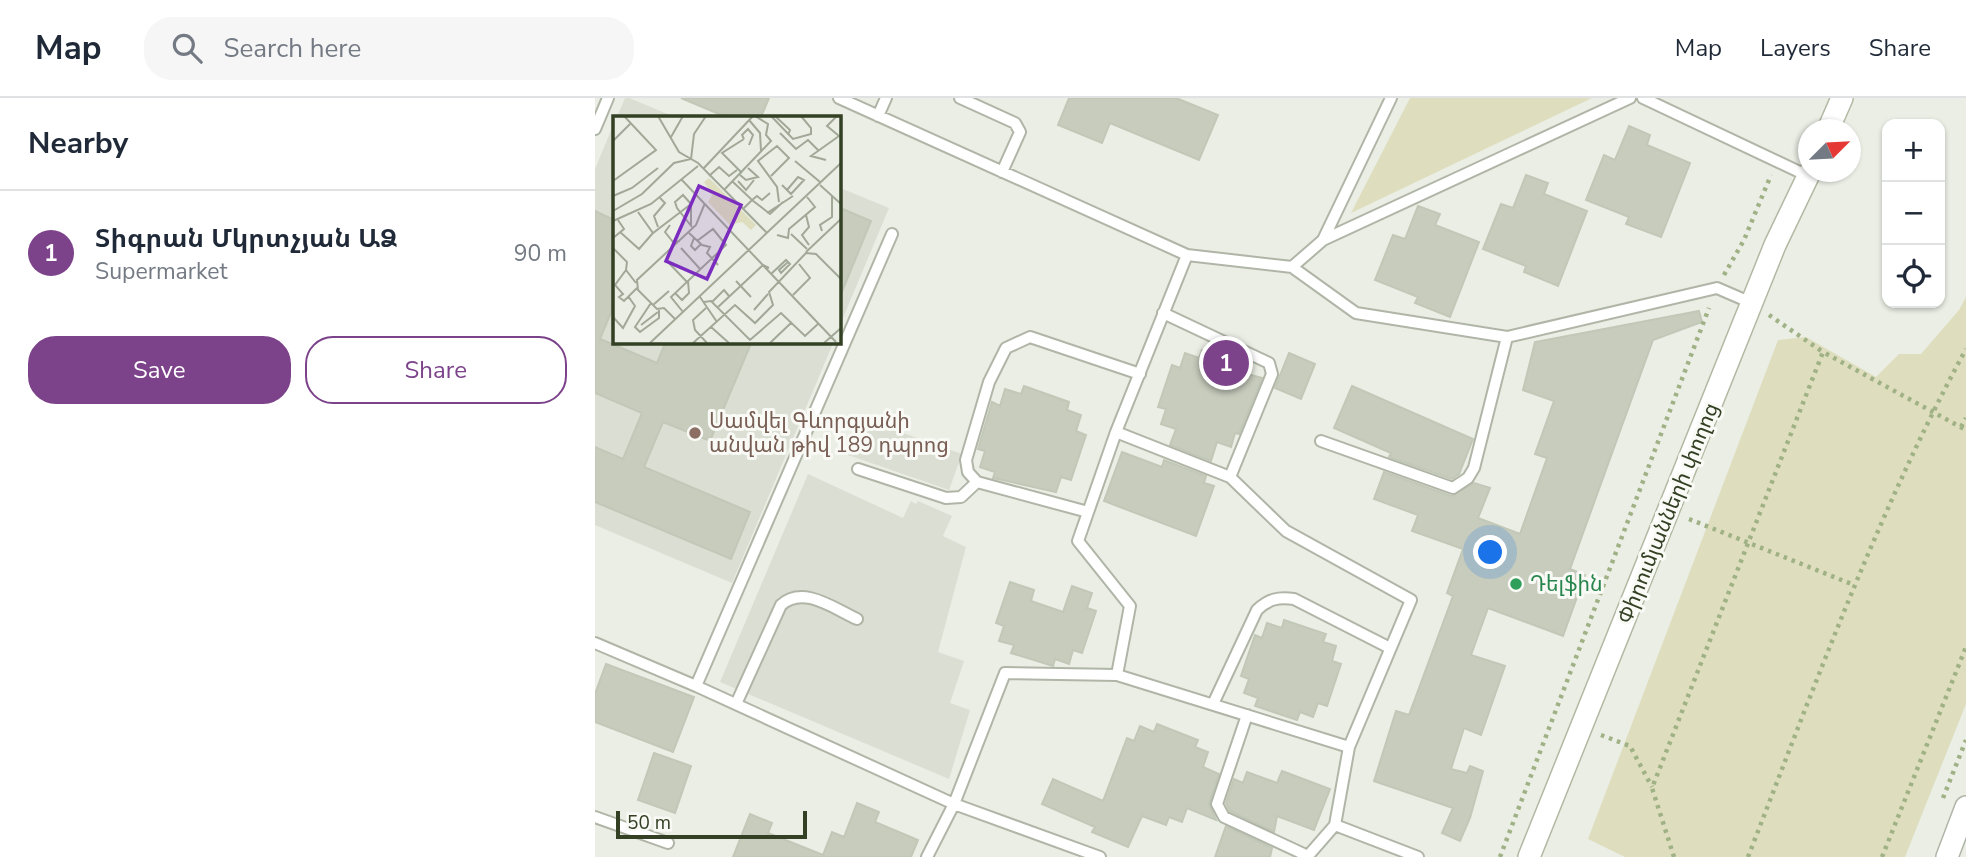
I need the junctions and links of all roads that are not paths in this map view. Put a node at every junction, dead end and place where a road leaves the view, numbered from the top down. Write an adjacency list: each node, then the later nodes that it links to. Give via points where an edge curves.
1 (608, 98): 11 (lane)
2 (839, 98): 9 (lane)
3 (886, 98): 9 (lane)
4 (960, 98): 13 (lane, via 1015,122 1020,132)
5 (1391, 98): 16 (lane)
6 (1630, 98): 16 (lane)
7 (1643, 98): 12 (lane)
8 (1842, 98): 10 (street)
9 (879, 116): 13 (lane)
10 (1833, 119)
11 (595, 128)
12 (1798, 170)
13 (1002, 172): 17 (lane)
14 (1805, 182): 19 (street, Փիրումյանների փողոց)
15 (892, 234): 33 (lane)
16 (1323, 240): 18 (lane)
17 (1187, 255): 18 (lane); 20 (lane)
18 (1292, 267): 21 (lane, via 1356,313)
19 (1754, 304): 21 (lane, via 1717,288); 47 (street, Փիրումյանների փողոց)
20 (1163, 313): 22 (lane); 26 (lane, via 1269,363 1272,374)
21 (1507, 337): 24 (lane, via 1473,468 1468,478 1453,488)
22 (1140, 374): 23 (lane); 27 (lane, via 1030,337 1006,348 989,382 966,460 968,472)
23 (1117, 432): 26 (lane); 28 (lane)
24 (1321, 441)
25 (858, 469): 27 (lane, via 946,498 961,496)
26 (1230, 477): 31 (lane, via 1286,531 1411,600)
27 (977, 482): 28 (lane)
28 (1088, 512): 32 (lane, via 1077,541 1130,606)
29 (857, 619): 34 (lane, via 802,595 791,596 781,605)
30 (595, 643): 33 (lane)
31 (1391, 649): 35 (lane, via 1294,599 1265,601); 37 (lane)
32 (1117, 675): 35 (lane); 38 (lane, via 1005,673)
33 (697, 686): 34 (lane)
34 (736, 704): 38 (lane)
35 (1213, 705): 36 (lane)
36 (1247, 715): 37 (lane); 43 (lane, via 1218,810)
37 (1349, 747): 41 (lane)
38 (954, 804): 44 (lane); 45 (lane)
39 (1966, 807): 48 (street)
40 (595, 817): 42 (lane)
41 (1335, 825): 43 (lane); 46 (lane)
42 (668, 843)
43 (1307, 856)
44 (927, 857)
45 (1100, 857)
46 (1418, 857)
47 (1529, 857)
48 (1947, 857)

